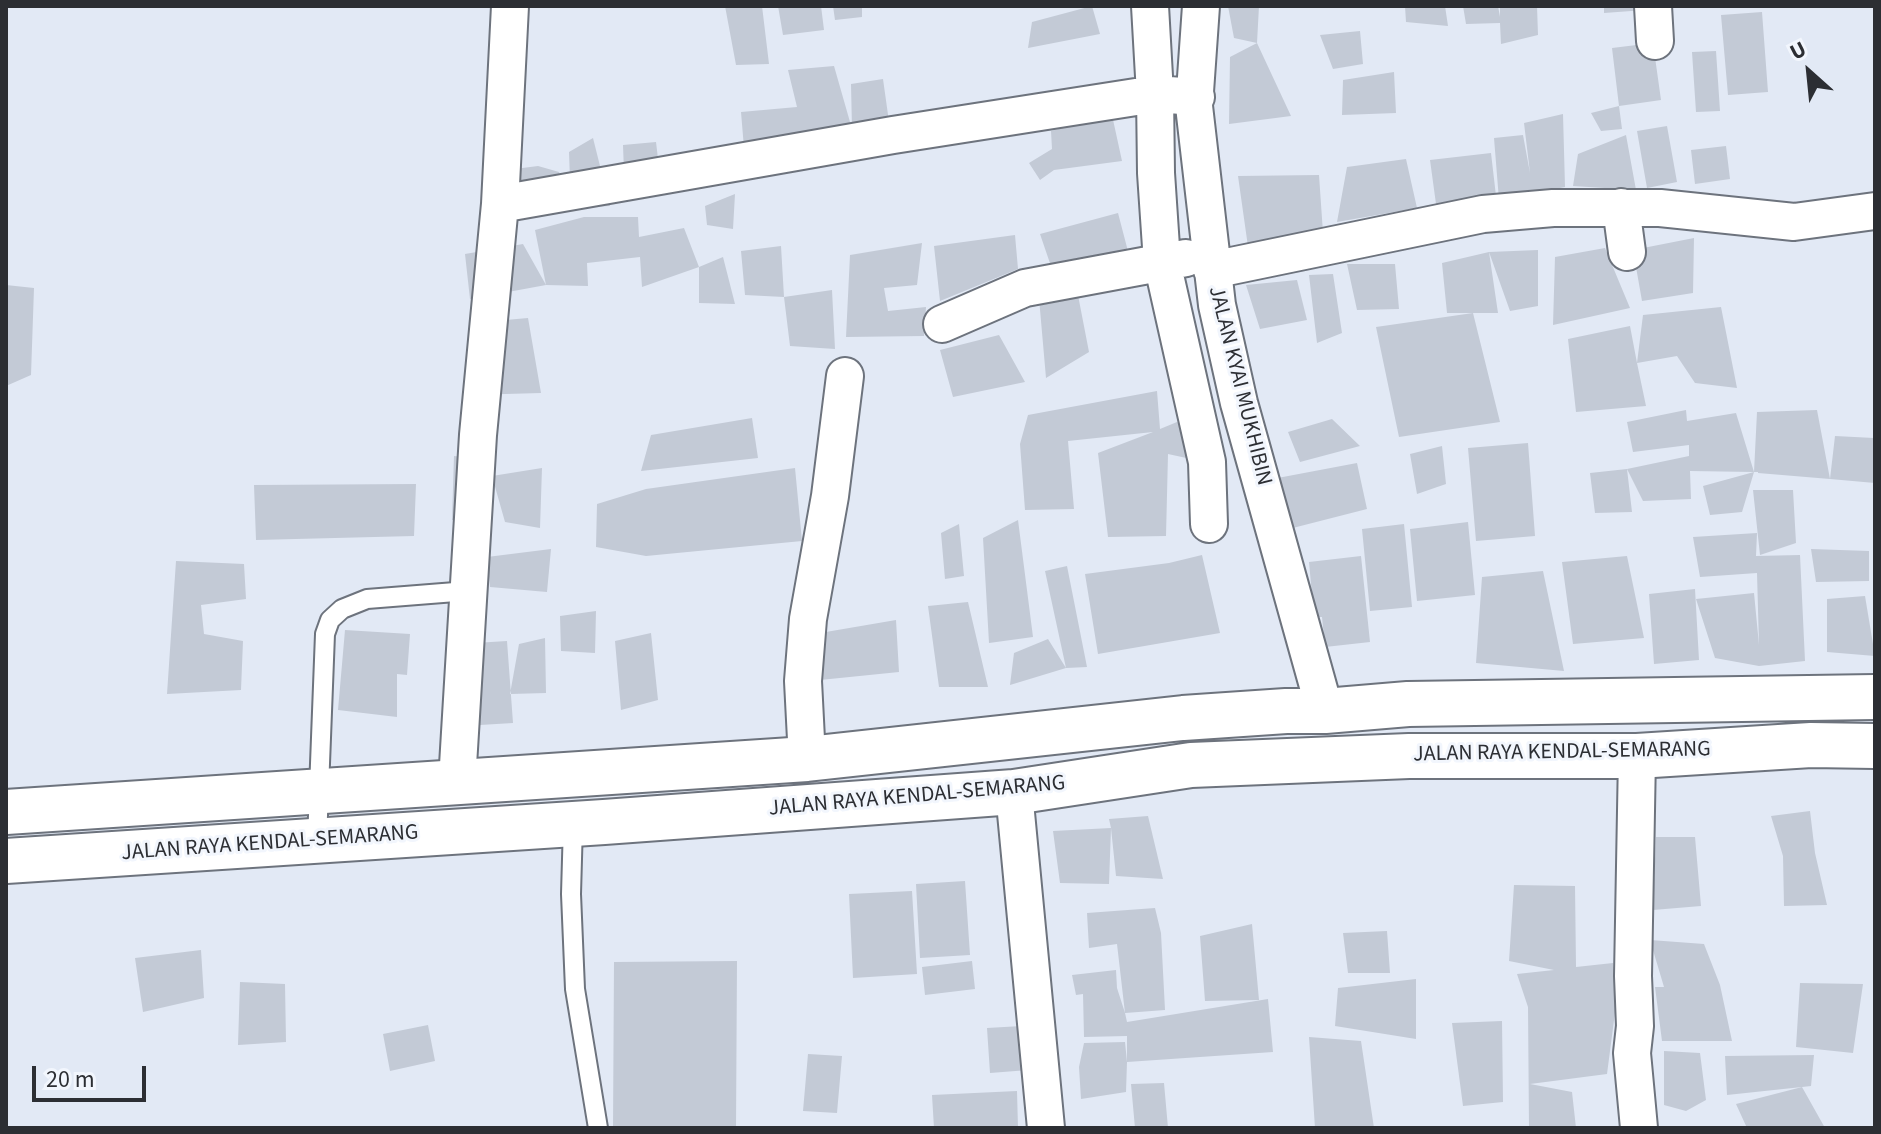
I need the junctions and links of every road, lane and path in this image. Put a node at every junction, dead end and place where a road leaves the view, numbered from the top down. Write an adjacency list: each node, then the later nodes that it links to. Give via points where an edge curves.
1 (510, 6): 6 (street)
2 (1150, 6): 4 (street)
3 (1201, 6): 5 (street, JALAN KYAI MUKHIBIN)
4 (1155, 94): 5 (street); 6 (street); 10 (street)
5 (1196, 97): 11 (street, JALAN KYAI MUKHIBIN)
6 (500, 204): 15 (street)
7 (1621, 207): 8 (street, via 1794,222); 9 (street); 11 (street, via 1483,214)
8 (1875, 211)
9 (1627, 252)
10 (1162, 262): 11 (street); 11 (street); 12 (street, via 1025,288)
11 (1204, 289): 14 (street, via 1187,366 1207,462); 17 (street, JALAN KYAI MUKHIBIN, via 1239,403)
12 (942, 324)
13 (845, 376): 20 (street, via 808,619 803,681)
14 (1209, 524)
15 (468, 591): 21 (street); 22 (lane, via 367,599 330,620 325,634)
16 (1875, 697): 17 (highway, via 1408,704)
17 (1306, 711): 20 (highway, via 1183,718)
18 (1875, 746): 19 (highway, JALAN RAYA KENDAL-SEMARANG)
19 (1637, 756): 23 (highway, JALAN RAYA KENDAL-SEMARANG, via 1409,756 1191,765); 30 (street, via 1632,1053)
20 (807, 759): 21 (highway)
21 (457, 782): 22 (highway)
22 (320, 790): 24 (highway); 26 (lane)
23 (1014, 792): 25 (highway, JALAN RAYA KENDAL-SEMARANG); 29 (street)
24 (6, 812)
25 (573, 824): 26 (highway, JALAN RAYA KENDAL-SEMARANG); 28 (lane, via 575,989)
26 (317, 841): 27 (highway, JALAN RAYA KENDAL-SEMARANG)
27 (6, 861)
28 (598, 1128)
29 (1046, 1128)
30 (1639, 1128)

